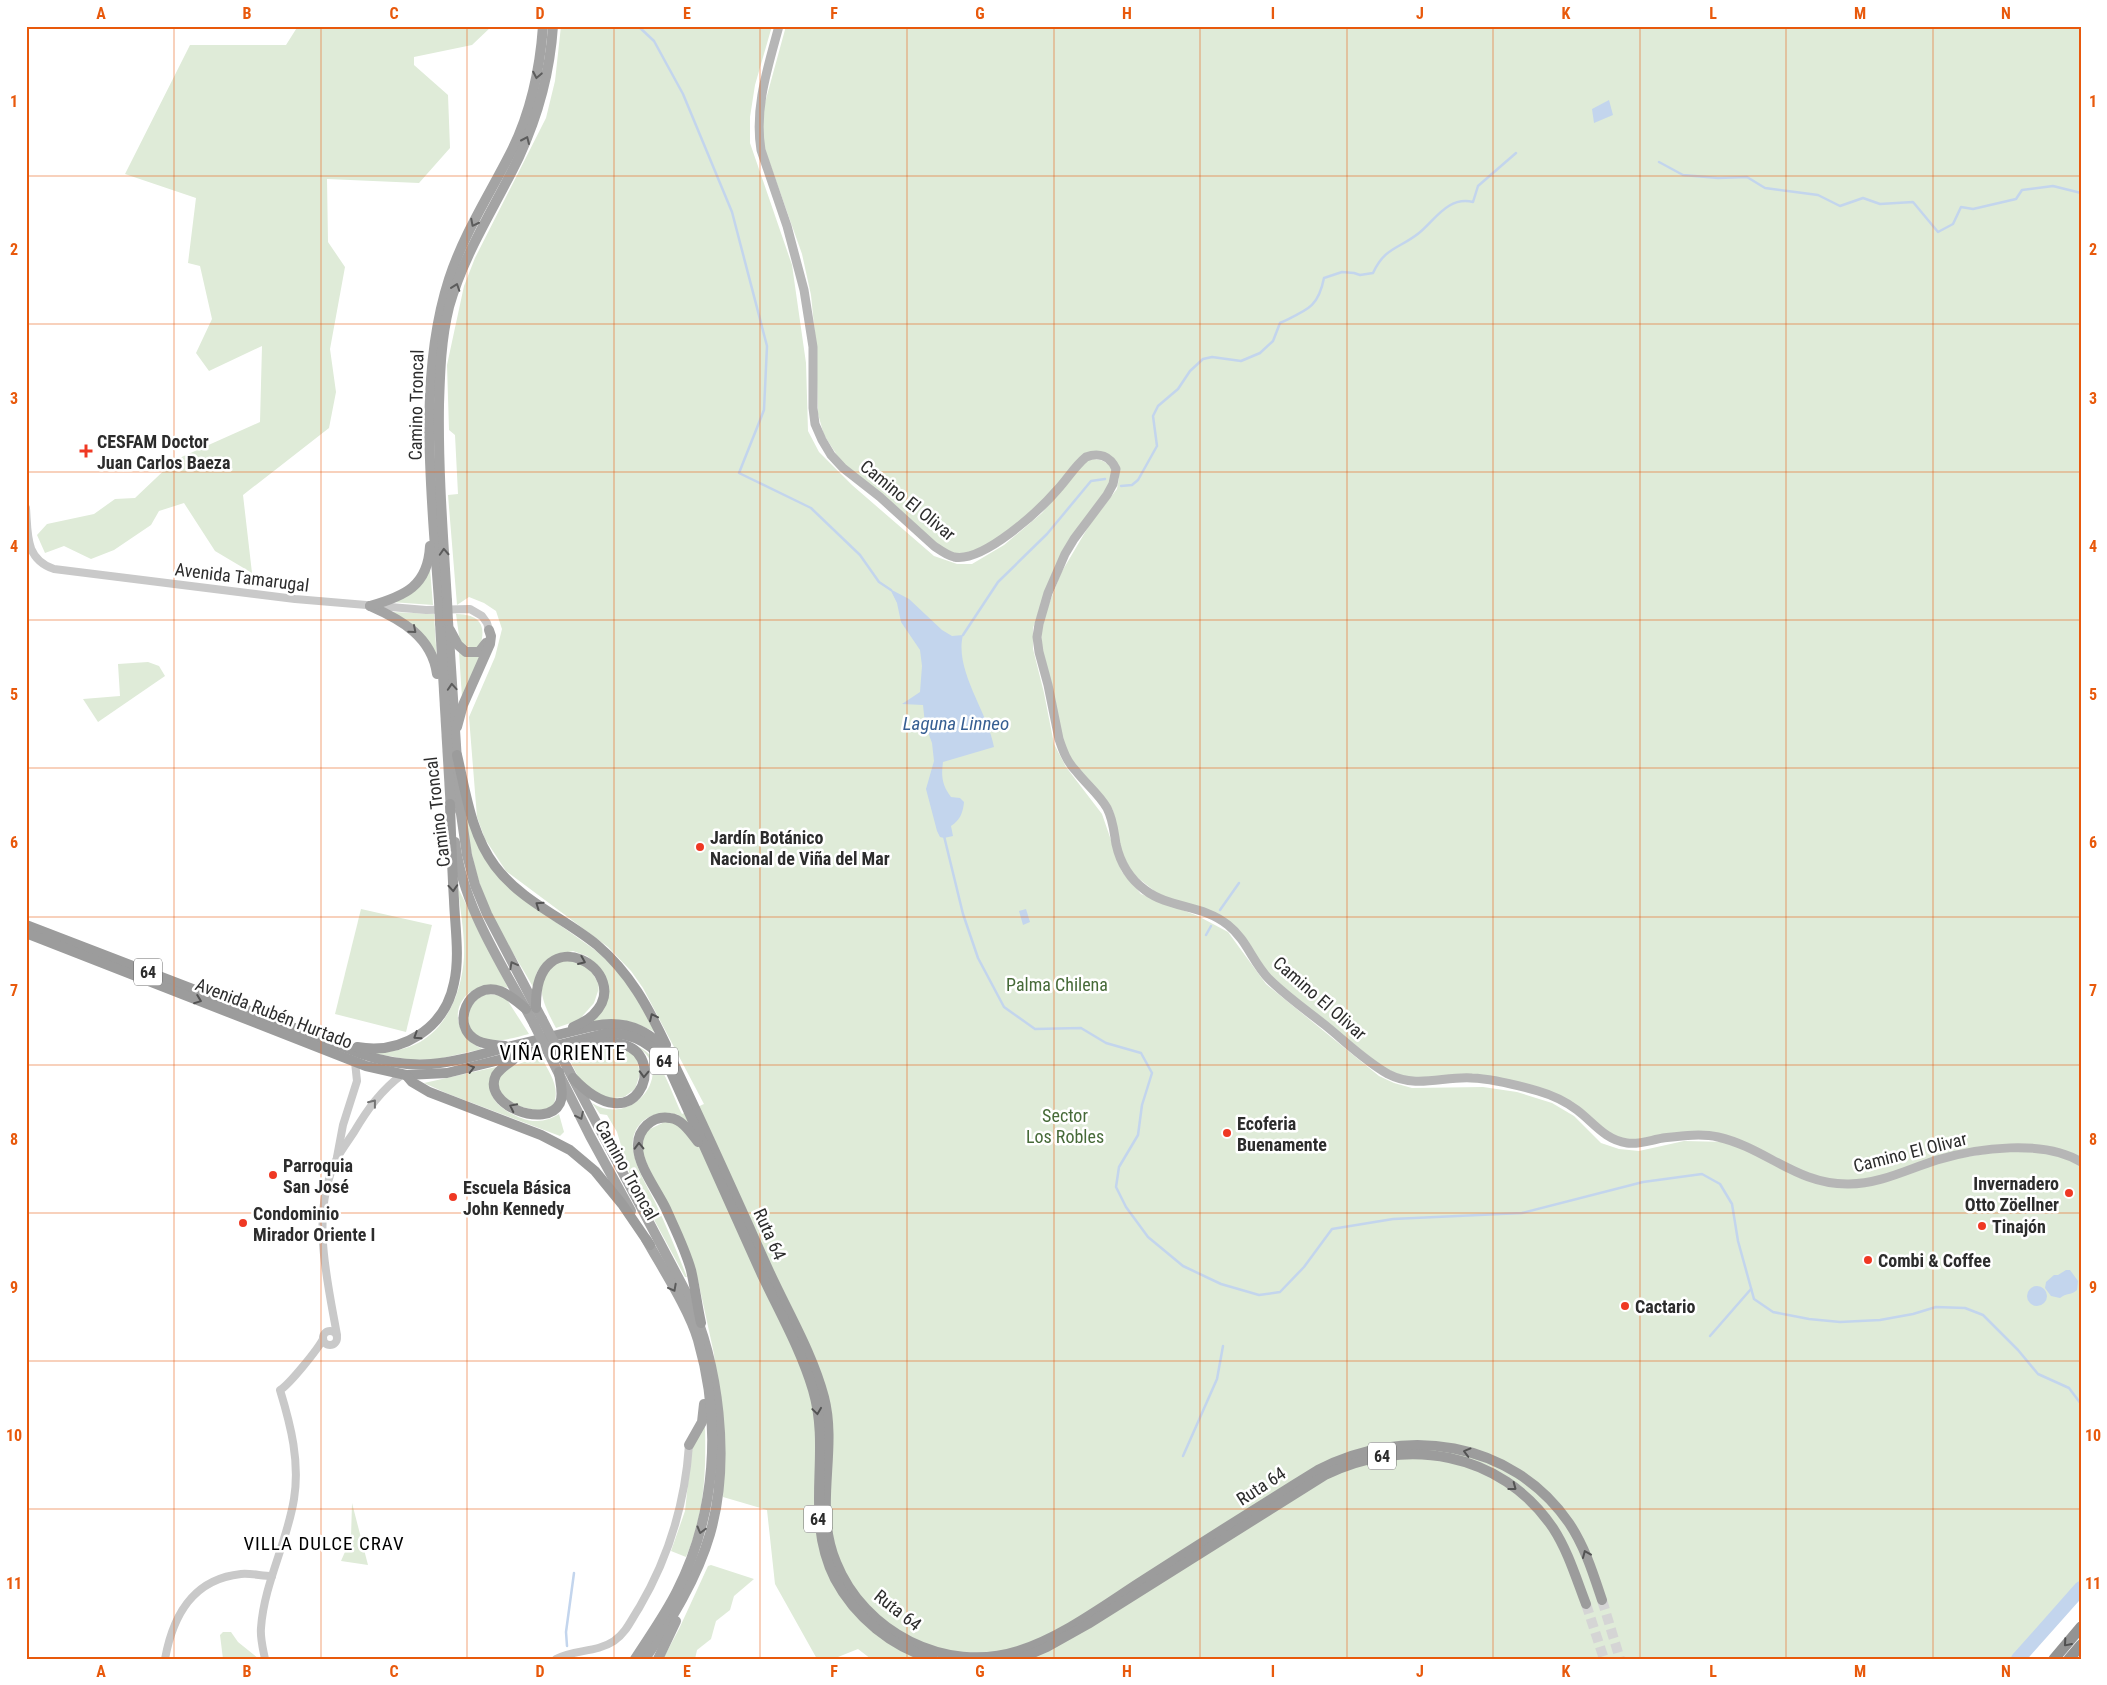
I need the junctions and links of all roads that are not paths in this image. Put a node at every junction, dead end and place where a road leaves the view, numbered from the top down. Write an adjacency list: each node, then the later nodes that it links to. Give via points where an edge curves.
1 (543, 26): 4 (main road, Camino Troncal, one-way to 4, via 538,74 523,125 465,241 442,302 434,339 430,426)
2 (553, 26): 6 (main road, Camino Troncal, one-way to 2, via 439,425 446,326 469,252 519,157 541,102)
3 (779, 26): 30 (main road, Camino El Olivar, via 761,96 758,135 799,266 814,347 815,424 831,455 934,546 946,554 961,557 992,546 1031,516 1086,456 1104,456 1114,464 1114,484 1074,539 1056,574 1043,608 1037,637 1058,739 1074,770 1110,812 1119,854 1138,884 1158,898 1204,910 1228,924 1267,977 1353,1049 1383,1071 1402,1080 1420,1083 1471,1078 1517,1086 1567,1103 1603,1133 1618,1141 1636,1144 1679,1137 1715,1136 1756,1151 1805,1177 1836,1184 1869,1183 1940,1159 1995,1149 2056,1151)
4 (432, 498): 6 (main road, Camino Troncal); 7 (main road, via 429,558 425,572 410,589 391,600)
5 (26, 508): 7 (street, Avenida Tamarugal, via 32,552 42,564 54,569)
6 (443, 601): 8 (main road, Camino Troncal, bridge)
7 (370, 606): 9 (street, Avenida Tamarugal, via 470,609 482,616); 10 (main road, one-way to 10, via 409,626 428,646 436,666)
8 (445, 623): 9 (main road, via 458,645 471,653 483,649); 10 (main road, Camino Troncal); 11 (main road, Camino Troncal, one-way to 8)
9 (489, 630): 11 (main road, via 490,644 463,705)
10 (445, 730): 13 (main road, Camino Troncal)
11 (455, 736): 12 (main road, Camino Troncal)
12 (457, 755): 16 (main road, Camino Troncal, one-way to 12, via 470,870 461,823); 23 (highway, one-way to 12, via 644,1000 616,962 519,891 495,866 478,837)
13 (450, 804): 16 (main road, Camino Troncal, via 456,852 468,896); 18 (highway, one-way to 18, via 456,967 448,1002 426,1031 401,1045 372,1050)
14 (26, 925): 18 (highway, Avenida Rubén Hurtado / 64)
15 (26, 933): 22 (highway, Avenida Rubén Hurtado / 64, one-way to 22)
16 (531, 1009): 17 (highway, one-way to 17, via 538,979 554,961 565,957 577,958 597,970 603,993 597,1010 589,1019); 19 (highway, via 494,990 478,992 466,1004 464,1020 474,1038 488,1044); 20 (main road, Camino Troncal, bridge)
17 (556, 1035): 19 (highway, Ruta 64 / 64); 23 (highway, Ruta 64 / 64, via 602,1024 628,1025 658,1041)
18 (337, 1044): 19 (highway, Avenida Rubén Hurtado / 64, via 387,1062 424,1066)
19 (511, 1047)
20 (557, 1050): 21 (highway, Ruta 64 / 64); 24 (main road, Camino Troncal); 26 (main road, Camino Troncal); 26 (highway, one-way to 26, via 606,1042 626,1045 639,1056 645,1072 638,1093 619,1103 598,1099); 31 (highway, Ruta 64 / 64, via 591,1035 615,1033 639,1039 653,1049 669,1068)
21 (518, 1056): 24 (highway, one-way to 21, via 562,1095 556,1109 543,1115 521,1111 499,1099 494,1086 499,1072); 25 (highway, Avenida Rubén Hurtado / 64, one-way to 21, via 447,1073)
22 (355, 1062): 25 (highway, Avenida Rubén Hurtado / 64); 27 (street, via 357,1081)
23 (674, 1062): 40 (highway, Ruta 64 / 64, one-way to 23, via 1575,1533 1552,1502 1532,1484 1505,1466 1475,1454 1436,1446 1404,1445 1358,1452 1318,1470 1086,1617 1030,1647 998,1656 966,1657 929,1650 906,1640 863,1606 836,1564 825,1519 829,1426 821,1388)
24 (559, 1072): 32 (main road, Camino Troncal, one-way to 32)
25 (404, 1074): 28 (street, one-way to 25, via 375,1100); 32 (highway, via 429,1092 570,1150 595,1171)
26 (573, 1078): 34 (main road, Camino Troncal)
27 (343, 1125): 28 (street); 29 (street)
28 (354, 1131): 29 (street)
29 (337, 1159): 35 (street, via 327,1194 322,1240)
30 (2081, 1162)
31 (712, 1163): 34 (highway, one-way to 31, via 687,1258 639,1156 640,1136 653,1120 673,1118 692,1134); 50 (highway, Ruta 64 / 64, one-way to 50, via 812,1389 819,1426 818,1520 830,1568 849,1601 866,1620 894,1642)
32 (650, 1245): 33 (main road, Camino Troncal, one-way to 33)
33 (688, 1317): 37 (main road, via 705,1409 702,1422); 47 (main road, Camino Troncal, one-way to 47, via 697,1339 710,1406 712,1443 707,1506 701,1534 685,1576)
34 (701, 1323): 38 (main road, Camino Troncal, via 714,1376 720,1440 715,1511)
35 (334, 1333): 36 (street, via 324,1334); 36 (street, via 336,1342)
36 (326, 1342): 39 (street, via 288,1386 280,1390 292,1431 296,1476 282,1551)
37 (689, 1445): 46 (street, via 680,1511 668,1548 656,1577 624,1632 605,1646)
38 (694, 1574): 48 (main road, Camino Troncal); 49 (main road)
39 (272, 1576): 44 (street, via 242,1574 218,1580 193,1596 177,1616 169,1634); 45 (street, via 261,1630)
40 (1602, 1600)
41 (1586, 1604): 51 (highway, Ruta 64 / 64, one-way to 41, via 1088,1624 1325,1475 1360,1461 1398,1454 1456,1459 1482,1468 1517,1489 1560,1539)
42 (2081, 1627): 52 (highway, one-way to 52)
43 (2081, 1645): 53 (highway)
44 (165, 1659)
45 (265, 1659)
46 (556, 1659)
47 (635, 1659)
48 (645, 1659)
49 (658, 1659)
50 (932, 1659)
51 (1019, 1659)
52 (2054, 1659)
53 (2068, 1659)

